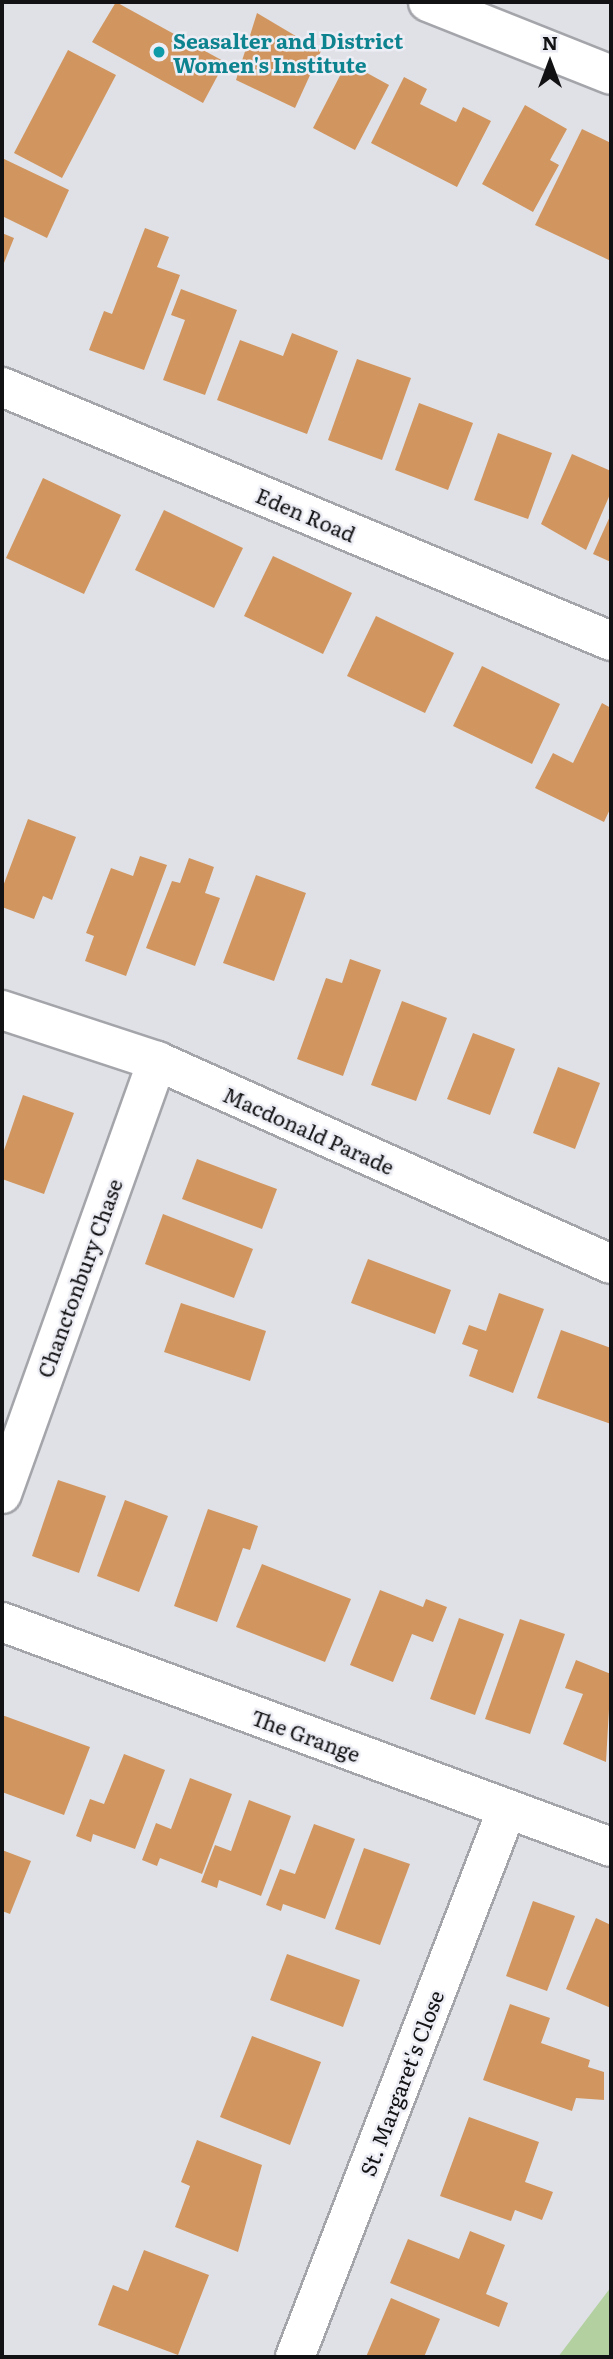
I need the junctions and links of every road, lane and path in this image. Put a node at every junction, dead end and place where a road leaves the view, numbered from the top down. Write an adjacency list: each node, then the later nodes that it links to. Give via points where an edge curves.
1 (428, 2): 2 (street)
2 (611, 75)
3 (2, 387): 4 (street, Eden Road)
4 (611, 641)
5 (2, 1010): 6 (street, Macdonald Parade)
6 (157, 1061): 7 (street, Macdonald Parade); 8 (street, Chanctonbury Chase)
7 (611, 1264)
8 (2, 1494)
9 (2, 1622): 10 (street, The Grange)
10 (507, 1809): 11 (street, The Grange); 12 (street, St. Margaret's Close)
11 (611, 1847)
12 (295, 2357)

